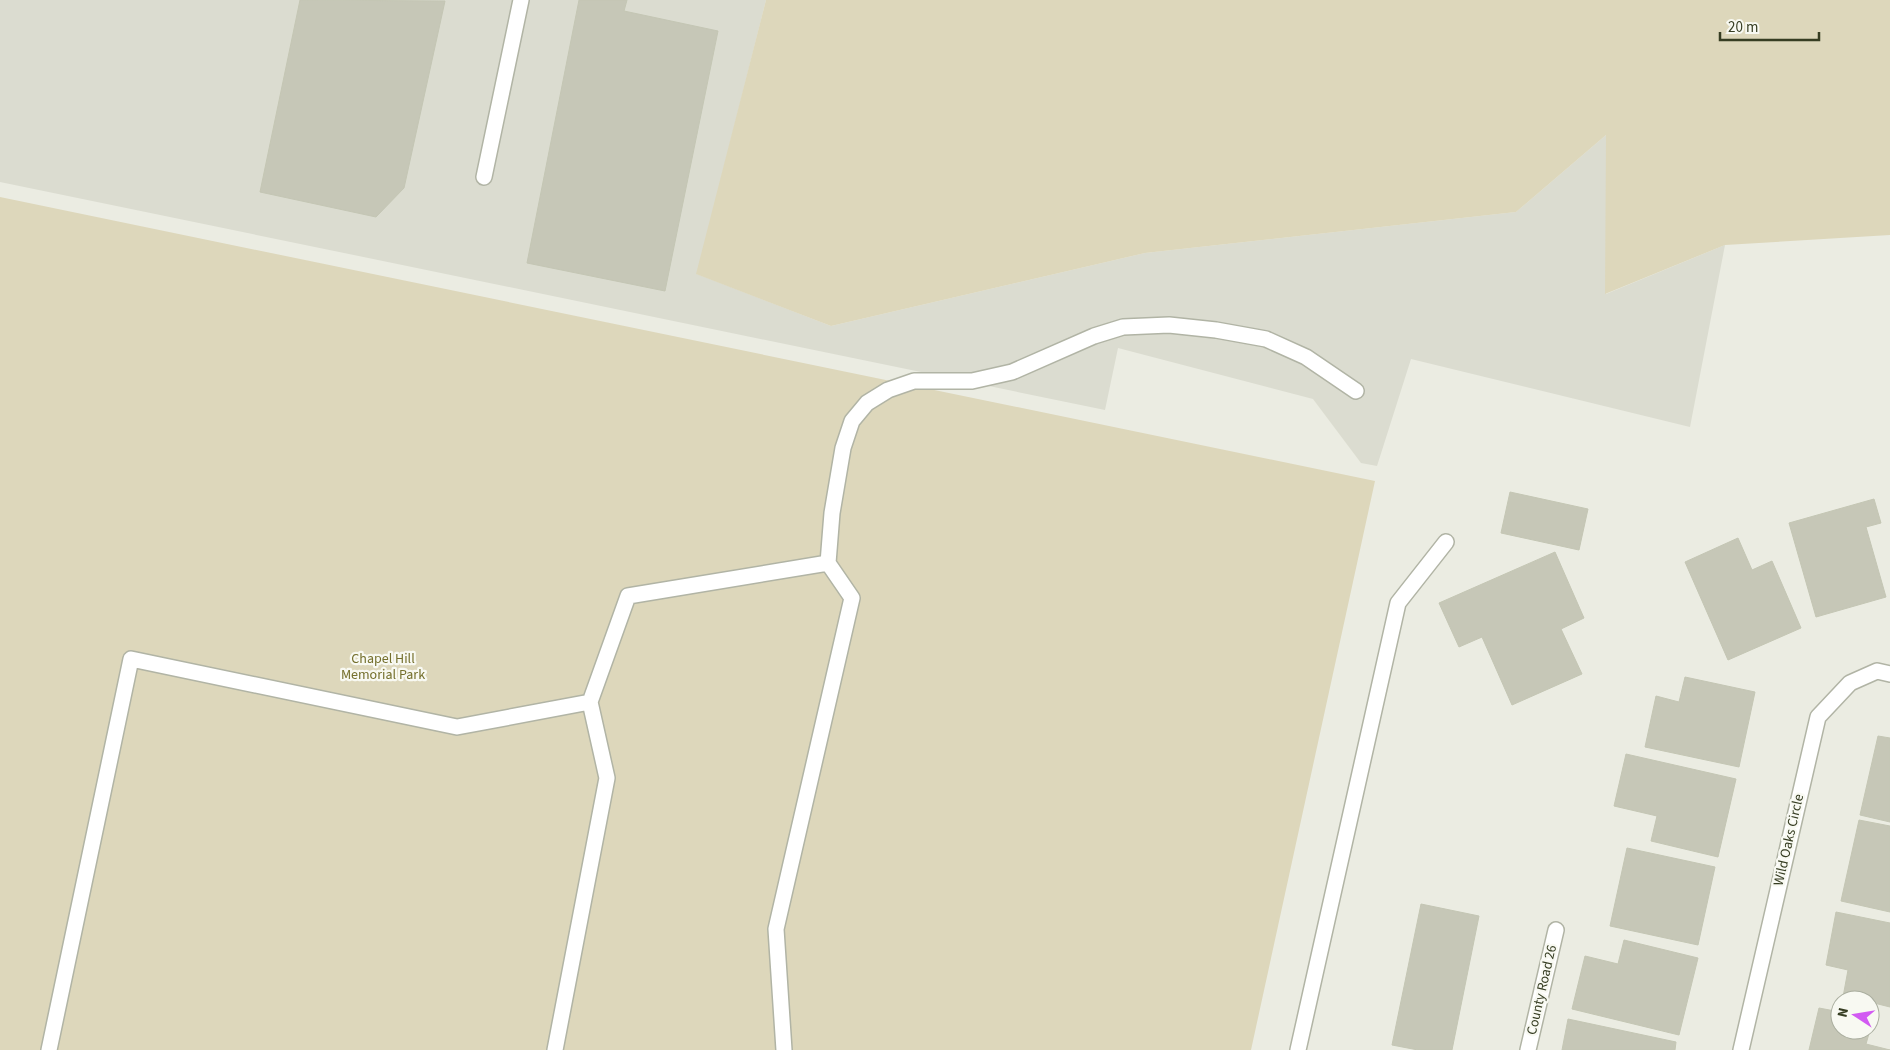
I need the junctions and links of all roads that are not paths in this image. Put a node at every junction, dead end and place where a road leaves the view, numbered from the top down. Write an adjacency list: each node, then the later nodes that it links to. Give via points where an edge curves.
1 (521, 0): 2 (street)
2 (484, 177)
3 (1356, 391): 5 (street, via 1306,357 1266,340 1169,325 1123,327 1094,336 1012,372 972,381 914,381 888,390 867,403 852,421 843,448 832,513)
4 (1446, 542): 12 (street, via 1398,603)
5 (828, 563): 7 (street, via 628,596); 11 (street, via 852,598 776,930)
6 (1890, 674): 14 (street, Wild Oaks Circle, via 1877,671 1850,683 1818,717)
7 (590, 702): 9 (street, via 457,727 131,659); 10 (street, via 606,778)
8 (1556, 930): 13 (street, County Road 26)
9 (49, 1050)
10 (555, 1050)
11 (784, 1050)
12 (1298, 1050)
13 (1528, 1050)
14 (1740, 1050)

